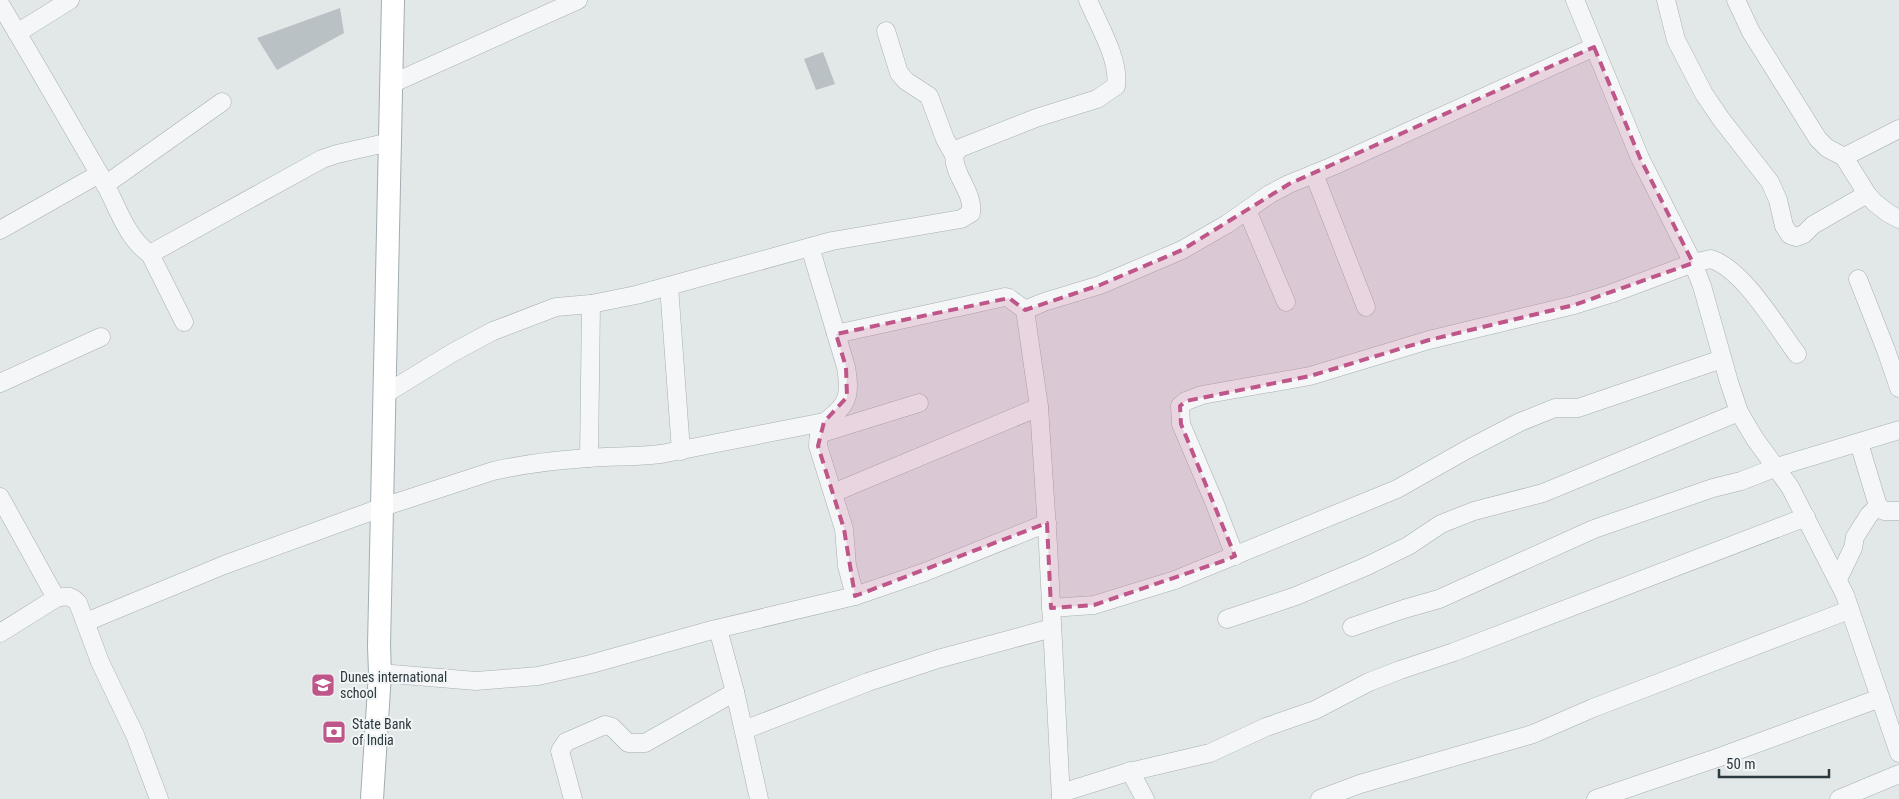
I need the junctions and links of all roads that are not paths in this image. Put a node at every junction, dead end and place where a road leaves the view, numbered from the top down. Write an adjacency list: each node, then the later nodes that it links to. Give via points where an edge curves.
1 (70, 0): 8 (street)
2 (392, 0): 11 (main road)
3 (578, 0): 11 (street)
4 (1088, 0): 15 (street, via 1115,65 1116,86 1098,99 1036,118 960,148)
5 (1575, 0): 10 (street)
6 (1666, 0): 19 (street, via 1676,40 1704,94 1770,182 1790,236 1796,238 1804,234 1813,225)
7 (1736, 0): 16 (street, via 1751,32 1811,128 1828,148)
8 (6, 20): 18 (street)
9 (886, 31): 15 (street, via 899,73 929,96)
10 (1594, 47): 17 (street); 25 (street, via 1640,158)
11 (391, 84): 14 (main road)
12 (222, 102): 18 (street)
13 (1899, 130): 16 (street)
14 (390, 142): 24 (street, via 322,159); 40 (main road)
15 (954, 155): 23 (street, via 954,166 972,205 966,216)
16 (1844, 157): 19 (street)
17 (1314, 174): 20 (street, via 1283,187); 30 (street)
18 (102, 179): 22 (street); 24 (street, via 135,240)
19 (1867, 194): 21 (street, via 1881,209)
20 (1247, 210): 28 (street); 31 (street, via 1182,250 1100,285)
21 (1899, 219)
22 (0, 230)
23 (810, 247): 27 (street); 33 (street)
24 (150, 254): 32 (street)
25 (1693, 263): 35 (street, via 1711,259 1729,268 1746,284); 37 (street); 57 (street, via 1574,305 1429,340 1310,376 1202,395 1186,401 1180,406 1181,424)
26 (1858, 280): 36 (street)
27 (668, 286): 29 (street); 47 (street)
28 (1286, 302)
29 (591, 304): 40 (street, via 556,307 493,331); 48 (street)
30 (1366, 307)
31 (1025, 310): 33 (street, via 1005,297); 42 (street)
32 (184, 322)
33 (836, 334): 44 (street, via 846,367 847,397)
34 (101, 337): 38 (street)
35 (1797, 354)
36 (1894, 357): 39 (street)
37 (1722, 359): 43 (street); 57 (street, via 1578,408 1555,408 1528,418 1397,490)
38 (0, 383)
39 (1899, 388)
40 (385, 394): 52 (main road)
41 (919, 403): 44 (street)
42 (1039, 407): 50 (street); 56 (street)
43 (1739, 412): 49 (street); 63 (street, via 1550,490 1440,524 1408,546 1367,566 1296,596)
44 (821, 428): 47 (street); 50 (street, via 818,446)
45 (1899, 430): 46 (street)
46 (1859, 443): 49 (street); 53 (street)
47 (681, 451): 48 (street)
48 (589, 458): 52 (street, via 502,469)
49 (1776, 467): 55 (street); 65 (street, via 1594,529 1439,599)
50 (833, 494): 59 (street, via 844,529 847,566)
51 (0, 497): 60 (street)
52 (383, 506): 64 (street, via 224,565); 69 (main road)
53 (1878, 506): 54 (street, via 1884,511); 58 (street, via 1855,537)
54 (1899, 511)
55 (1806, 517): 58 (street); 75 (street, via 1369,682 1316,710 1266,727 1210,753)
56 (1047, 523): 59 (street); 61 (street)
57 (1235, 556): 61 (street, via 1175,580 1102,603)
58 (1838, 579): 62 (street)
59 (855, 596): 67 (street)
60 (56, 598): 64 (street, via 73,597); 68 (street)
61 (1051, 608): 66 (street)
62 (1850, 610): 71 (street); 83 (street, via 1533,734 1369,781)
63 (1227, 619)
64 (86, 622): 78 (street)
65 (1352, 627)
66 (1052, 628): 73 (street, via 868,682); 77 (street)
67 (718, 629): 69 (street, via 538,676 476,681); 70 (street)
68 (0, 633)
69 (380, 674): 79 (main road)
70 (735, 692): 73 (street); 80 (street, via 645,744 628,743 612,727 605,725 566,742 560,751)
71 (1880, 698): 72 (street); 84 (street)
72 (1896, 729): 74 (street)
73 (744, 730): 81 (street)
74 (1899, 752)
75 (1130, 771): 77 (street); 82 (street)
76 (1899, 774): 85 (street)
77 (1061, 796)
78 (159, 799)
79 (372, 799)
80 (573, 799)
81 (759, 799)
82 (1145, 799)
83 (1320, 799)
84 (1596, 799)
85 (1839, 799)

